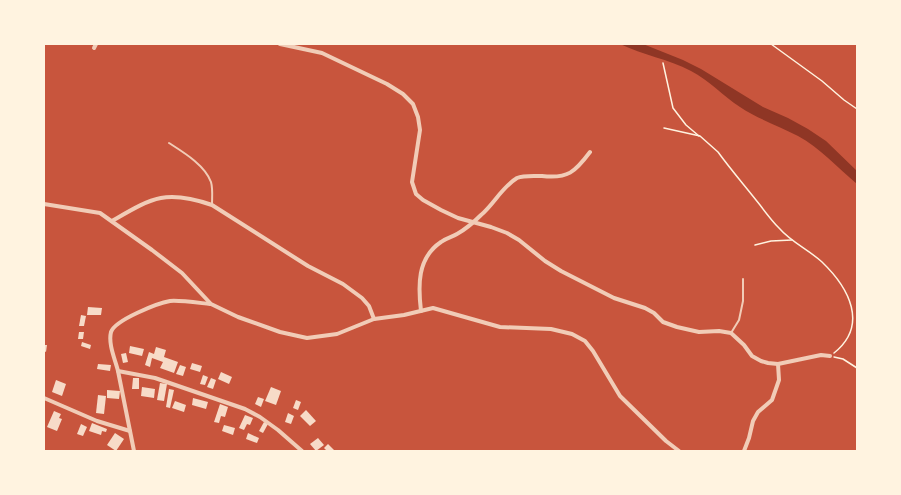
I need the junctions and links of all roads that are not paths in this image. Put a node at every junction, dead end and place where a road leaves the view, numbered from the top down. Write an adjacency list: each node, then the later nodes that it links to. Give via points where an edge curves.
1 (280, 44): 7 (street, via 322,53 403,94 413,104 420,130 412,182 416,194 441,210)
2 (169, 144): 5 (lane, via 204,170 210,181)
3 (590, 152): 7 (street, via 573,172 547,177 518,178 501,192)
4 (44, 204): 6 (street, via 100,213)
5 (212, 205): 6 (street, via 171,196 158,198 145,202); 11 (street, via 308,266 343,284 362,298 369,306)
6 (112, 222): 9 (street, via 182,274)
7 (474, 223): 10 (street, via 440,242 424,261 420,273); 12 (street, via 507,232 561,271 614,298 645,308 664,322 699,332)
8 (743, 279): 12 (lane, via 743,301 739,320)
9 (211, 304): 11 (street, via 280,332 307,338 337,334); 15 (street, via 171,301 150,306 114,327 112,347)
10 (420, 311): 11 (street); 20 (street, via 432,308 500,327 551,330 572,334 585,341 620,396)
11 (374, 319)
12 (731, 333): 14 (street, via 752,356 761,361)
13 (830, 356): 14 (street, via 821,355)
14 (778, 364): 21 (street, via 779,380 772,400 758,412 753,421)
15 (118, 371): 17 (street); 19 (street, via 155,378 245,409 278,430)
16 (44, 398): 17 (street, via 97,421)
17 (130, 431): 18 (street)
18 (134, 451)
19 (302, 451)
20 (679, 451)
21 (744, 451)

